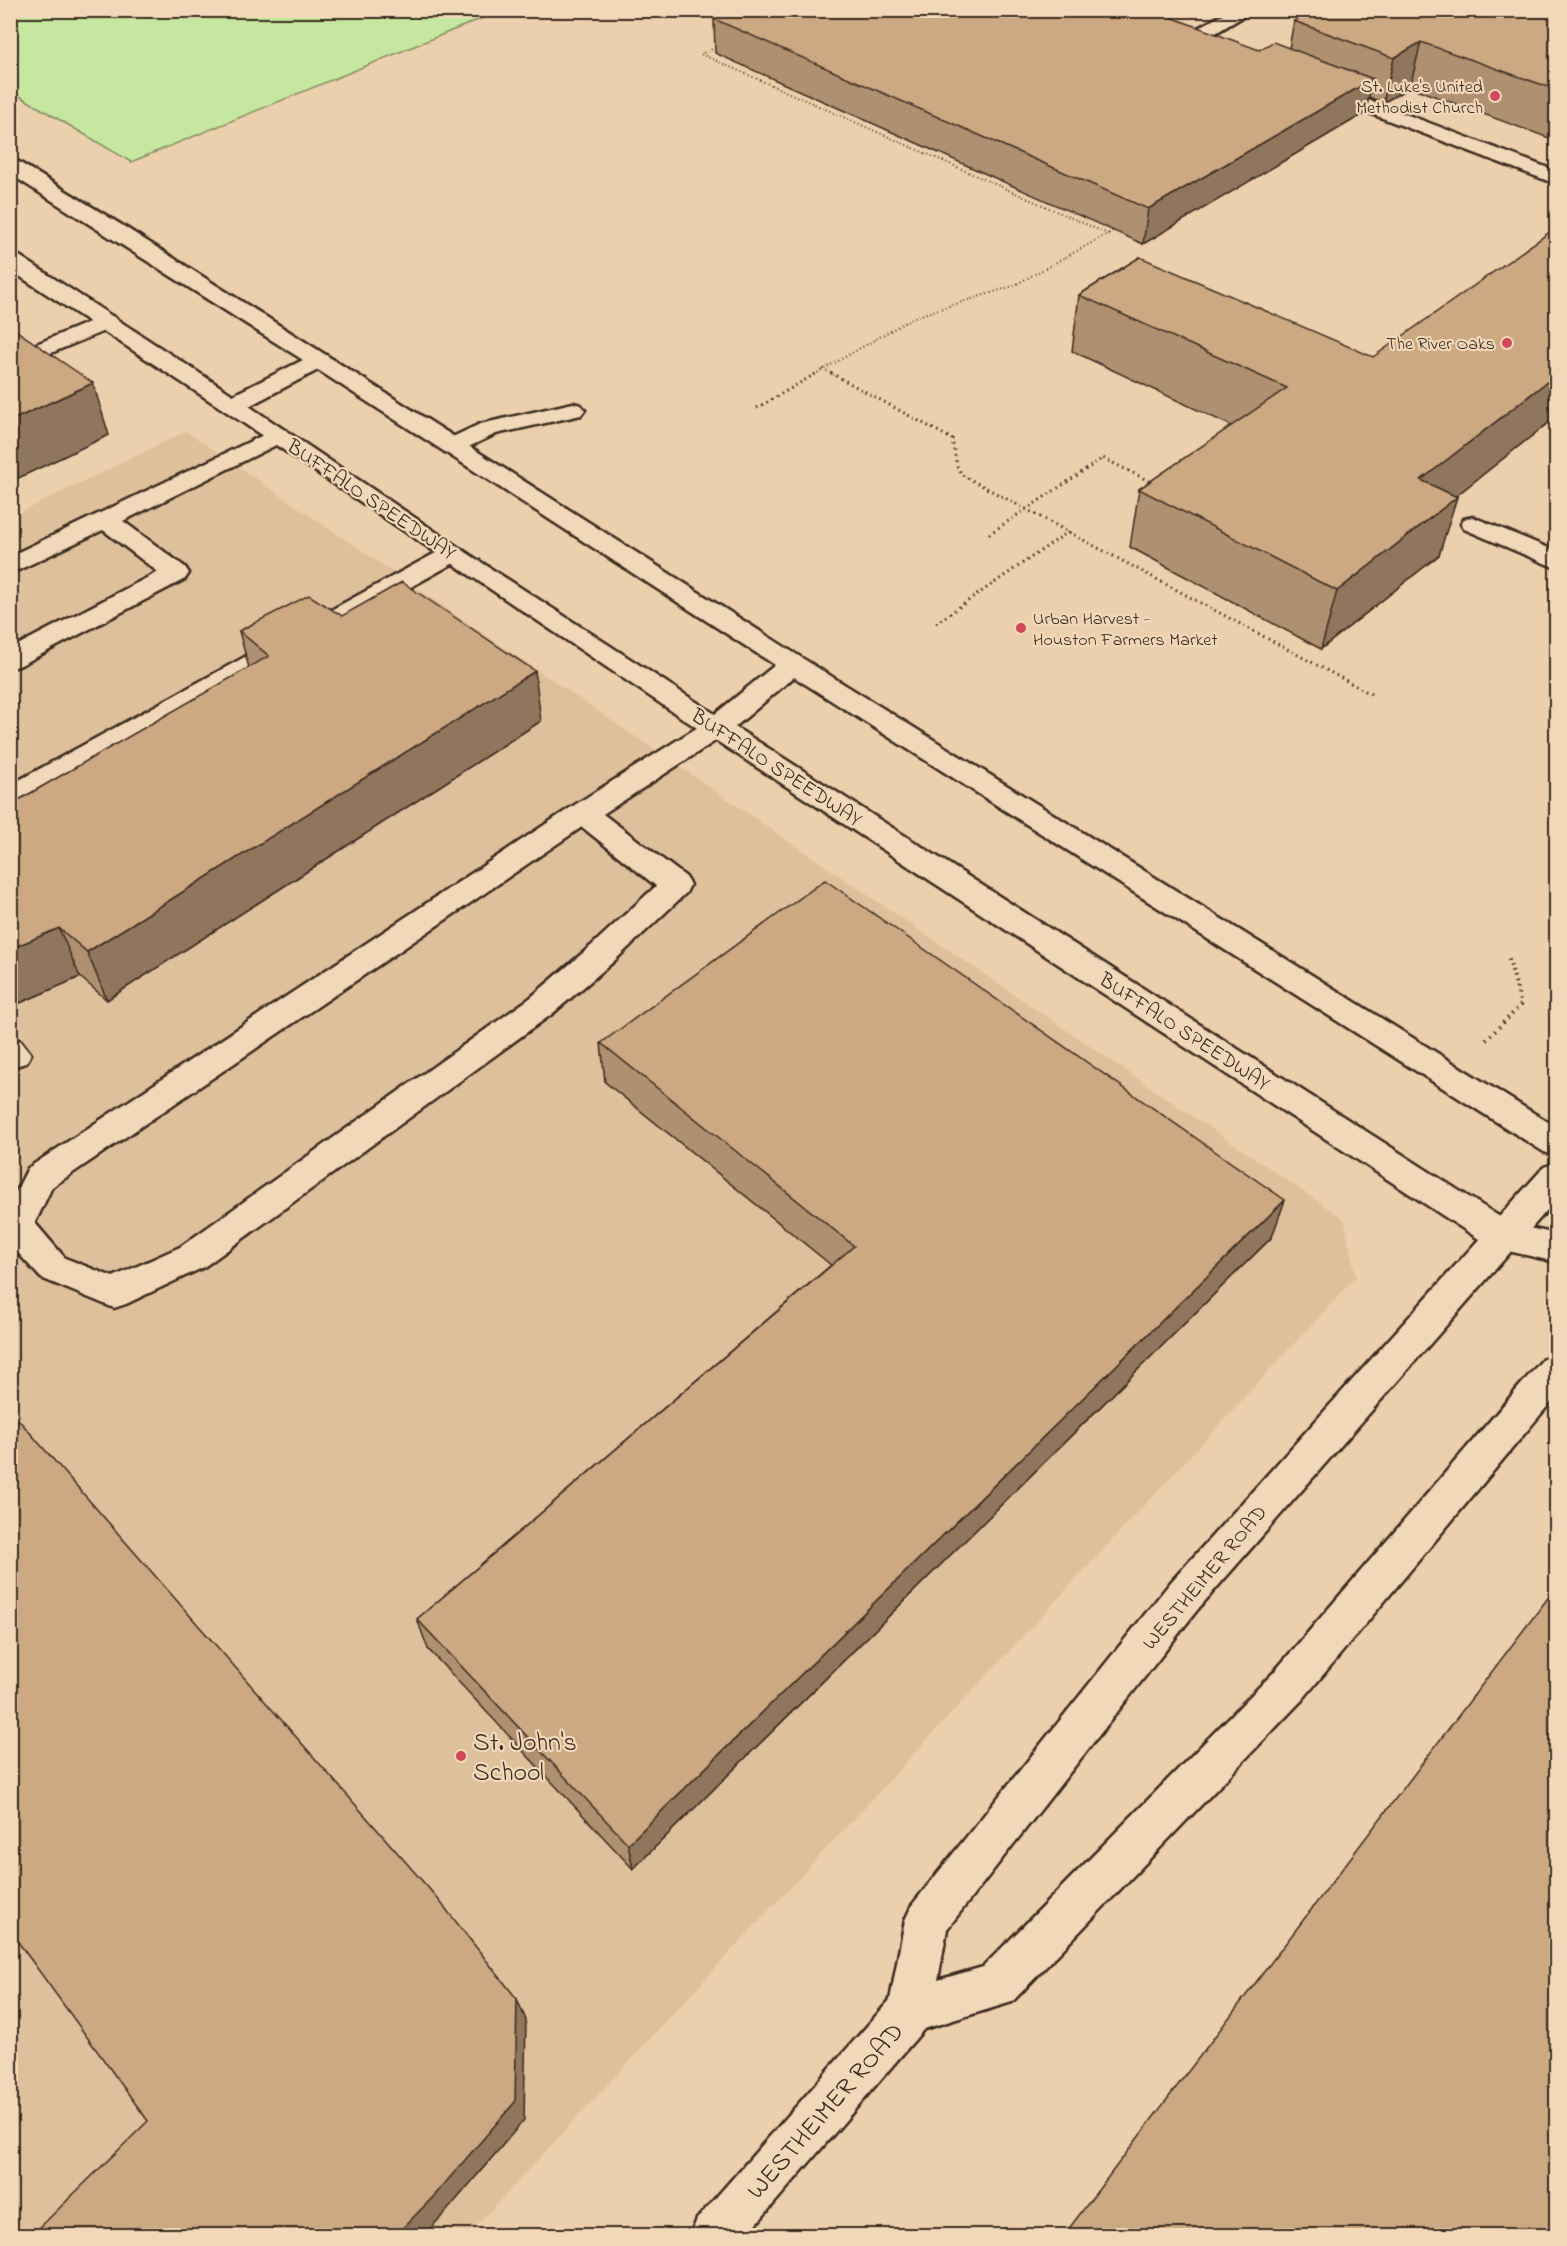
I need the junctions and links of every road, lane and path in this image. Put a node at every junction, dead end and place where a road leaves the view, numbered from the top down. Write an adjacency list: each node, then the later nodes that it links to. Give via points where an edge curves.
1 (1245, 10): 3 (main road, via 1184,36)
2 (723, 44): 5 (path, via 701,54)
3 (1213, 47)
4 (733, 61): 5 (path)
5 (725, 65): 10 (path)
6 (1311, 84): 8 (main road)
7 (10, 165): 13 (main road)
8 (1557, 178)
9 (1113, 231): 10 (path)
10 (1108, 234): 15 (path, via 1013,286 914,317)
11 (10, 260): 12 (main road, BUFFALO SPEEDWAY)
12 (106, 322): 14 (main road); 16 (main road, BUFFALO SPEEDWAY)
13 (320, 360): 16 (main road); 20 (main road)
14 (10, 363)
15 (823, 369): 17 (path); 22 (path, via 941,431 952,439 962,475)
16 (232, 405): 19 (main road, BUFFALO SPEEDWAY)
17 (757, 408)
18 (573, 410): 20 (main road, via 488,429)
19 (278, 435): 23 (main road); 27 (main road, BUFFALO SPEEDWAY)
20 (452, 446): 32 (main road)
21 (1156, 484): 22 (path, via 1103,458)
22 (1026, 509): 25 (path); 26 (path)
23 (106, 520): 29 (main road); 31 (main road, via 176,573)
24 (1473, 524): 28 (main road)
25 (1068, 532): 30 (path); 33 (path)
26 (988, 534)
27 (452, 554): 34 (main road, BUFFALO SPEEDWAY); 35 (main road)
28 (1557, 560)
29 (10, 567)
30 (936, 623)
31 (10, 660)
32 (793, 664): 34 (main road); 38 (main road)
33 (1371, 694)
34 (716, 728): 36 (main road); 41 (main road, BUFFALO SPEEDWAY)
35 (10, 798)
36 (583, 813): 36 (main road, via 40,1178 16,1226 53,1268 114,1293 192,1257 541,1006 675,885)
37 (1509, 958): 38 (path, via 1521,1005)
38 (1450, 1076): 39 (main road)
39 (1557, 1143)
40 (1557, 1177): 41 (main road, WESTHEIMER ROAD)
41 (1503, 1237): 42 (main road, BUFFALO SPEEDWAY); 44 (main road, WESTHEIMER ROAD, via 1184,1596 927,1920)
42 (1557, 1248)
43 (1557, 1370): 44 (main road, WESTHEIMER ROAD, via 1288,1686 996,1986)
44 (910, 2011): 45 (main road, WESTHEIMER ROAD)
45 (714, 2235)

